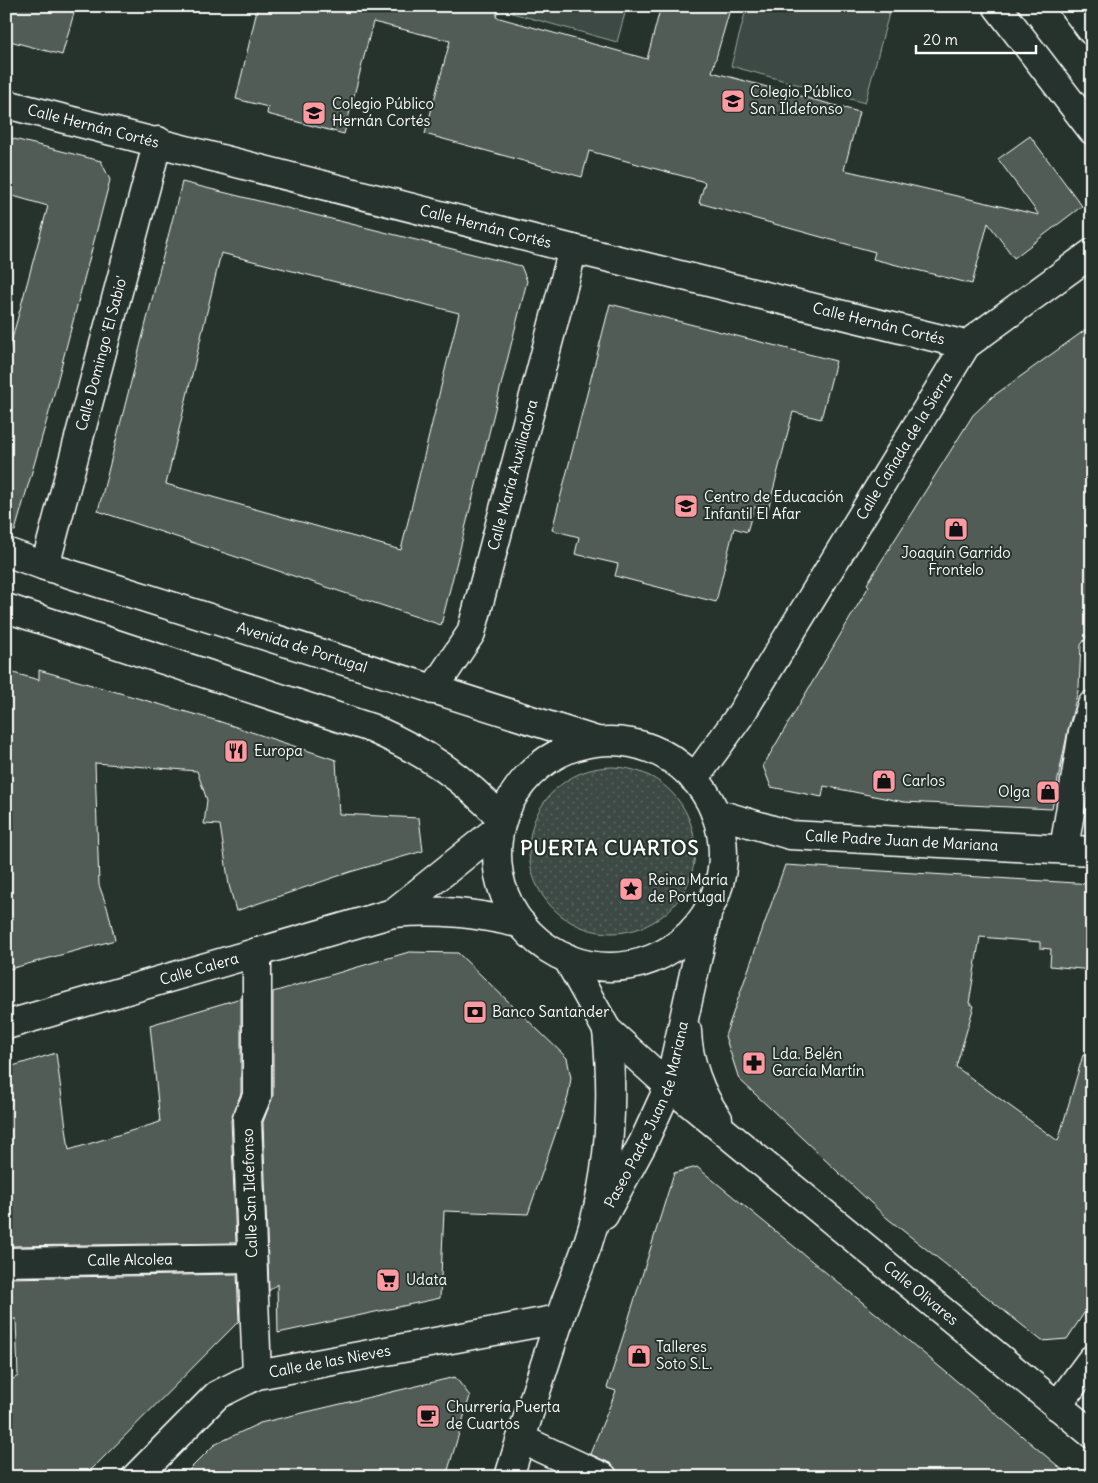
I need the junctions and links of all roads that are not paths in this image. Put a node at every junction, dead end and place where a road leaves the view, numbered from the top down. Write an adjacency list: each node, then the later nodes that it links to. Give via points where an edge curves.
1 (997, 6): 5 (street)
2 (1073, 6): 3 (street)
3 (1092, 31)
4 (6, 104): 6 (street, Calle Hernán Cortés)
5 (1092, 130)
6 (158, 141): 7 (street, Calle Hernán Cortés); 11 (street, Calle Domingo 'El Sabio')
7 (573, 249): 9 (street, Calle Hernán Cortés); 13 (street, Calle María Auxiliadora, via 471,634)
8 (1092, 253): 9 (street, Calle Cañada de la Sierra)
9 (966, 345): 16 (street, Calle Cañada de la Sierra, via 740,714)
10 (6, 552): 11 (street, Avenida de Portugal)
11 (45, 566): 13 (street, Avenida de Portugal)
12 (6, 608): 18 (street, via 371,728 431,758 457,776 482,797)
13 (433, 690): 15 (street, Avenida de Portugal)
14 (1092, 705): 19 (street, via 1083,732)
15 (598, 741): 16 (street, via 622,742 654,750 676,762); 18 (street, via 554,755 538,766 519,786)
16 (694, 779): 17 (street)
17 (715, 813): 19 (street, Calle Padre Juan de Mariana, via 790,835); 21 (street, via 722,838 722,864 719,884)
18 (501, 823): 22 (street, Calle Calera); 23 (street, via 497,842 499,878 509,905)
19 (1064, 849): 20 (street, Calle Padre Juan de Mariana)
20 (1092, 851)
21 (709, 908): 25 (street, via 685,938 666,952 644,961 605,966); 26 (street)
22 (393, 913): 23 (street, Calle Calera, via 448,911); 24 (street, Calle Calera)
23 (522, 924): 25 (street, via 542,944)
24 (257, 952): 27 (street, Calle Calera); 32 (street, Calle San Ildefonso, via 257,1096 247,1119)
25 (567, 958): 28 (street, Calle Olivares)
26 (687, 1012): 29 (street, Paseo Padre Juan de Mariana); 30 (street, Calle Olivares, via 692,1064 701,1089 714,1113)
27 (6, 1025)
28 (607, 1030): 29 (street, Calle Olivares); 31 (street, Paseo Padre Juan de Mariana, via 612,1100 608,1148)
29 (669, 1086): 30 (street, Calle Olivares); 31 (street, Paseo Padre Juan de Mariana, via 639,1151)
30 (749, 1153): 37 (street, Calle Olivares)
31 (588, 1242): 34 (street, Paseo Padre Juan de Mariana)
32 (252, 1258): 33 (street, Calle Alcolea); 36 (street, Calle San Ildefonso)
33 (6, 1262)
34 (559, 1319): 36 (street, Calle de las Nieves); 39 (street, Paseo Padre Juan de Mariana)
35 (1092, 1360): 37 (street)
36 (257, 1375): 40 (street, Calle de las Nieves, via 216,1396)
37 (1057, 1406): 38 (street, Calle Olivares)
38 (1092, 1434)
39 (521, 1439): 41 (street, Paseo Padre Juan de Mariana); 42 (street)
40 (136, 1477)
41 (509, 1477)
42 (604, 1477)

